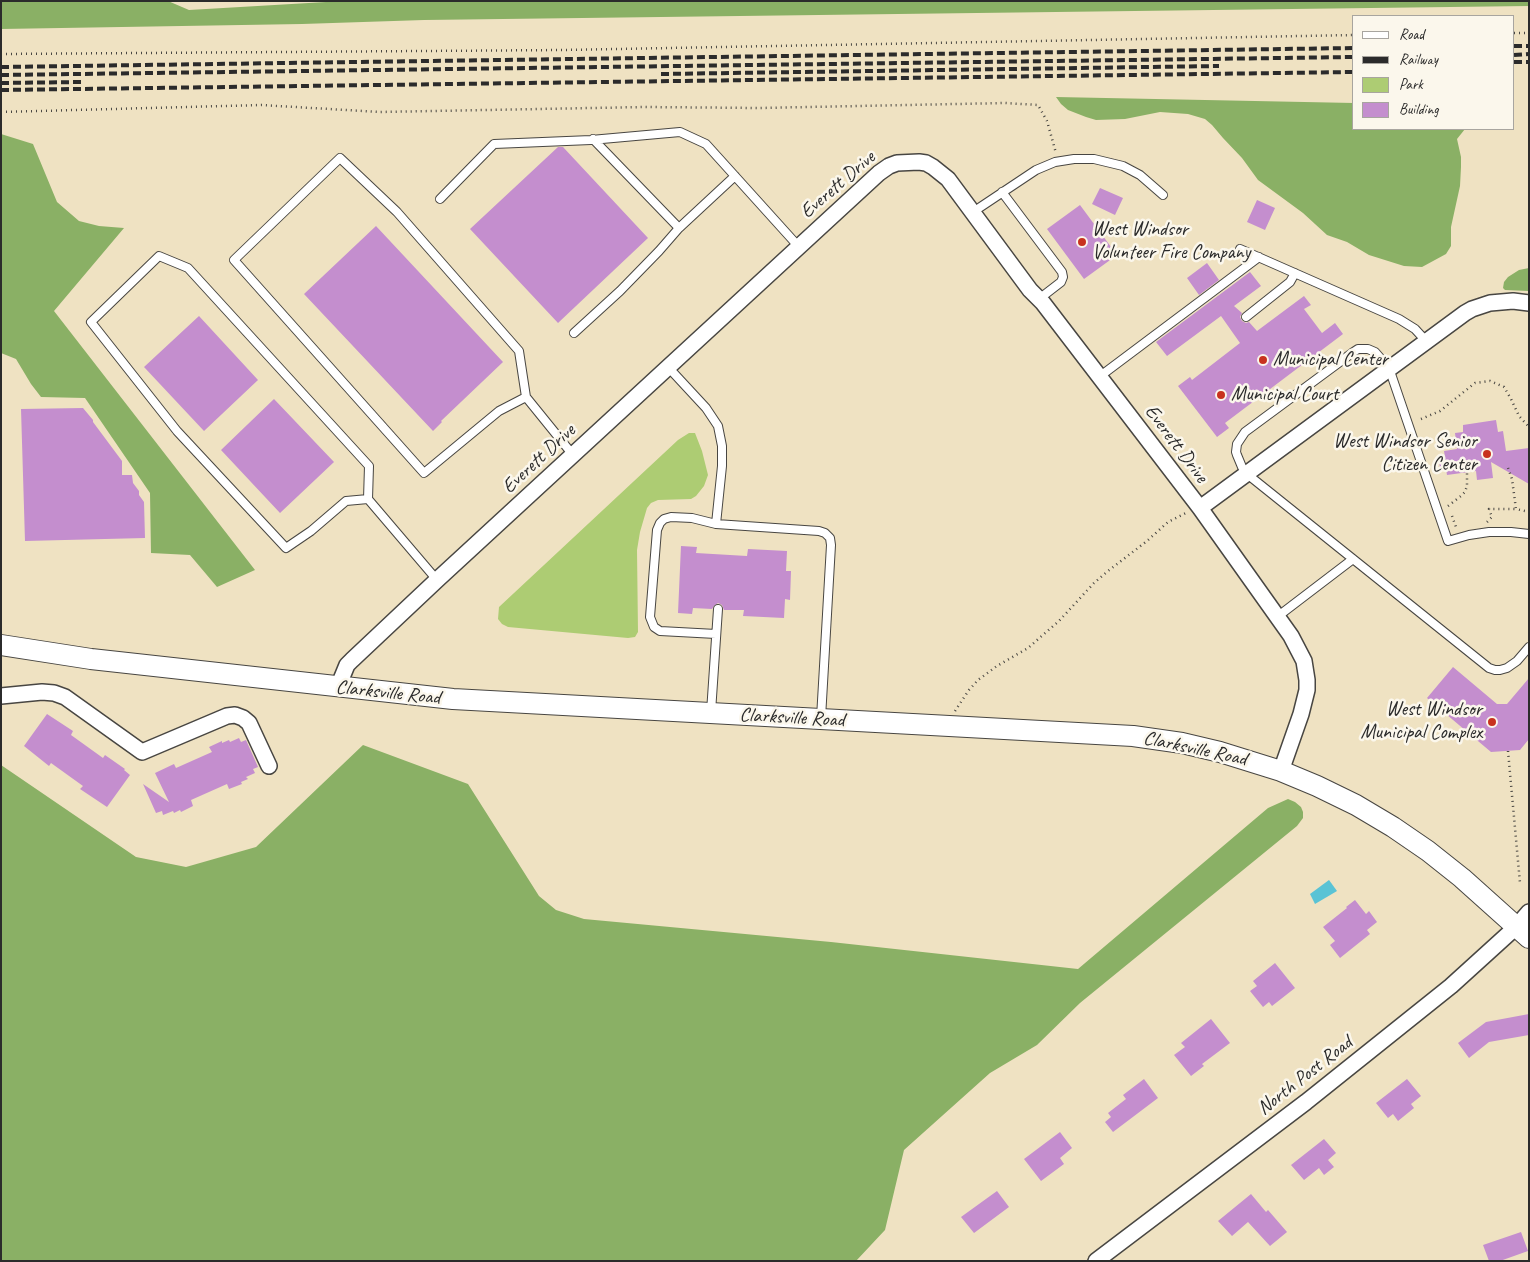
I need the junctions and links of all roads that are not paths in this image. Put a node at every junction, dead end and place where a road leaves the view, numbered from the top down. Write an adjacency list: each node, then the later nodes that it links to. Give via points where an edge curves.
1 (594, 139): 2 (lane, via 680,132 706,144); 5 (lane, via 494,144); 7 (lane)
2 (735, 176): 7 (lane); 8 (lane)
3 (1002, 192): 4 (lane, via 1036,170 1058,161 1094,158 1113,162 1140,175); 6 (lane); 12 (lane, via 1062,272 1061,282)
4 (1163, 195)
5 (440, 199)
6 (972, 212): 8 (street, Everett Drive, via 948,179 933,167 919,162 897,163 879,173); 12 (street, Everett Drive)
7 (680, 228): 15 (lane)
8 (799, 247): 17 (street, Everett Drive)
9 (1240, 249): 10 (lane)
10 (1259, 257): 11 (lane); 19 (lane)
11 (1295, 273): 14 (lane, via 1290,282); 16 (lane, via 1400,319)
12 (1039, 299): 19 (street, Everett Drive)
13 (1529, 303): 16 (street, via 1490,303 1472,309)
14 (1246, 317)
15 (574, 333)
16 (1426, 341): 18 (street)
17 (668, 367): 21 (street, Everett Drive); 25 (lane, via 718,426 722,466)
18 (1389, 368): 22 (street); 22 (lane, via 1375,352 1358,349 1245,432 1238,440 1236,452); 26 (lane, via 1448,541 1489,532)
19 (1099, 377): 24 (street, Everett Drive)
20 (526, 398): 20 (lane, via 519,351 397,212 340,158 234,260 424,473 500,410); 21 (lane)
21 (573, 455): 28 (street, Everett Drive)
22 (1247, 474): 24 (street); 27 (lane)
23 (368, 498): 23 (lane, via 368,466 188,268 159,256 91,322 177,432 286,548 312,531 346,501); 28 (lane)
24 (1199, 507): 30 (street, Everett Drive)
25 (716, 524): 31 (lane, via 692,518 664,519 660,523 650,617 654,627 660,631); 37 (lane, via 819,531 830,538)
26 (1529, 534)
27 (1353, 559): 30 (lane); 33 (lane, via 1485,665 1503,670)
28 (437, 580): 34 (street, Everett Drive, via 352,660)
29 (718, 609): 31 (lane)
30 (1277, 617): 39 (street, Everett Drive, via 1301,655 1307,680 1304,702)
31 (716, 634): 36 (lane)
32 (1, 645): 34 (street, Clarksville Road, via 91,659)
33 (1529, 647)
34 (338, 687): 36 (street, Clarksville Road, via 462,700)
35 (1, 696): 38 (street, via 42,692 66,697 142,752 235,715 249,723)
36 (711, 714): 37 (street, Clarksville Road)
37 (821, 720): 39 (street, Clarksville Road, via 1142,738 1220,752)
38 (269, 766)
39 (1281, 771): 40 (street, Clarksville Road, via 1340,797 1393,826)
40 (1525, 925): 41 (street, North Post Road, via 1306,1102)
41 (1096, 1261)

